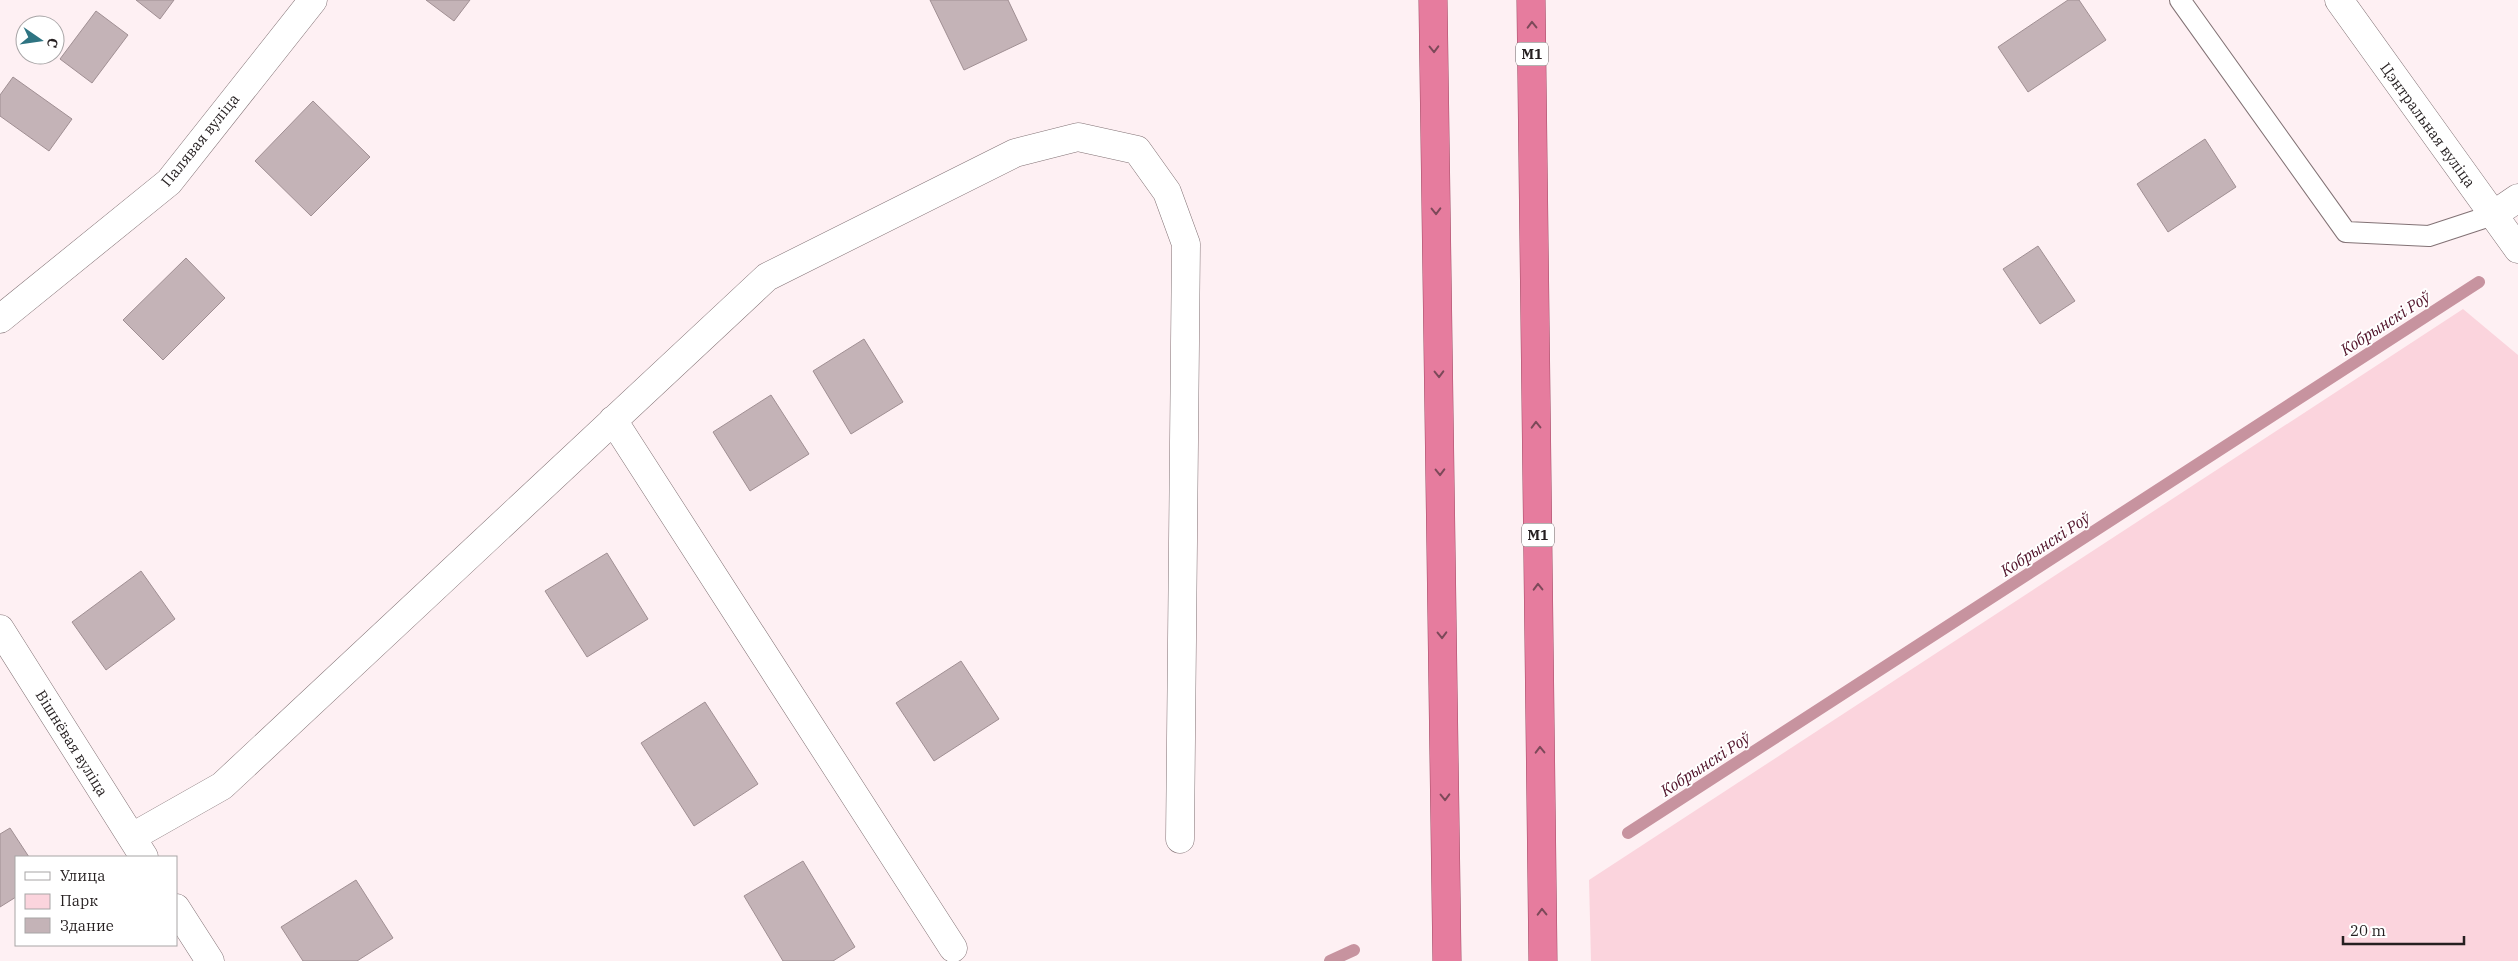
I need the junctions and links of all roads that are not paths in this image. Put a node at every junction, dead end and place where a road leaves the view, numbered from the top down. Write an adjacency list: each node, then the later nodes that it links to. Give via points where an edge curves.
1 (313, 0): 9 (street, Палявая вуліца, via 169,182)
2 (1434, 0): 17 (highway, one-way to 17)
3 (1532, 0): 18 (highway, М1, one-way to 3)
4 (2180, 0): 7 (lane, via 2346,232 2429,236)
5 (2339, 0): 7 (street, Цэнтральная вуліца)
6 (2518, 198): 7 (street)
7 (2493, 215): 8 (street, Цэнтральная вуліца)
8 (2518, 249)
9 (0, 319)
10 (613, 420): 12 (street, via 767,277 1015,153 1078,136 1137,150 1167,192 1186,244); 13 (street, via 222,786); 15 (street)
11 (0, 629): 13 (street, Вішнёвая вуліца)
12 (1180, 838)
13 (138, 847)
14 (178, 911): 16 (street)
15 (953, 948)
16 (210, 961)
17 (1447, 961)
18 (1543, 961)

